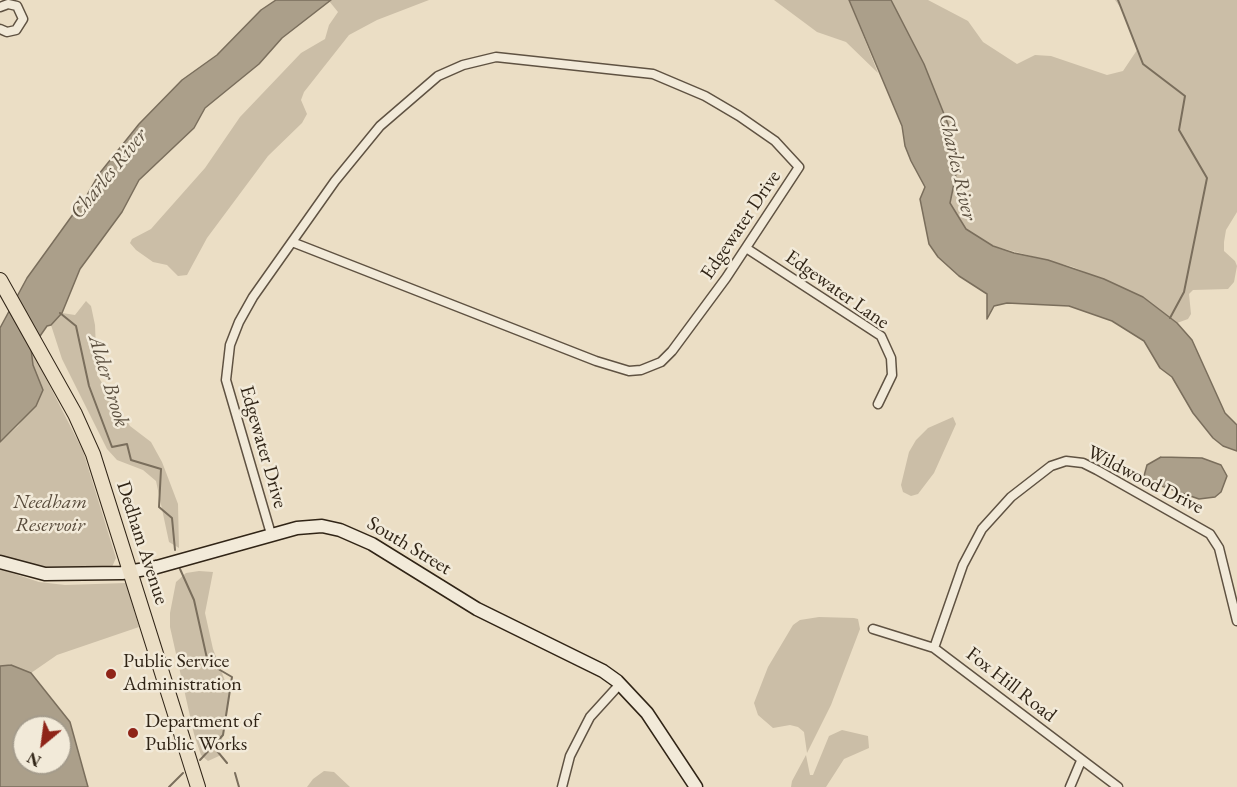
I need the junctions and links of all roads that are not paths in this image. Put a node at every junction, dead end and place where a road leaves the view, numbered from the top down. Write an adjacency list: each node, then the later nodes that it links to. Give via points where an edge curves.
1 (0, 7): 2 (street, via 16,6 23,19 15,30)
2 (0, 29)
3 (292, 242): 4 (street, Edgewater Drive, via 629,371 661,362 672,351); 4 (street, Edgewater Drive, via 360,149 412,95 438,76 496,57 653,74 705,96 775,141 799,167); 7 (street, Edgewater Drive, via 238,322 227,363 226,380)
4 (746, 248): 6 (street, Edgewater Lane, via 881,336 891,358 892,375)
5 (0, 280): 9 (main road, Dedham Avenue, via 87,437)
6 (878, 404)
7 (272, 534): 9 (street, South Street); 13 (street, South Street, via 316,526 348,532 477,609 603,670)
8 (0, 562): 9 (street, South Street, via 52,575)
9 (131, 572): 15 (main road, Dedham Avenue)
10 (1237, 621): 12 (street, Wildwood Drive, via 1219,548 1210,534 1097,470 1066,461 1051,466 1011,497 982,529 963,565)
11 (873, 629): 12 (street, Fox Hill Road)
12 (934, 648): 14 (street, Fox Hill Road)
13 (620, 684): 16 (street, via 590,717 570,756); 17 (street, South Street, via 647,713)
14 (1081, 761): 18 (street); 19 (street, Fox Hill Road)
15 (198, 787)
16 (562, 787)
17 (696, 787)
18 (1070, 787)
19 (1118, 787)

